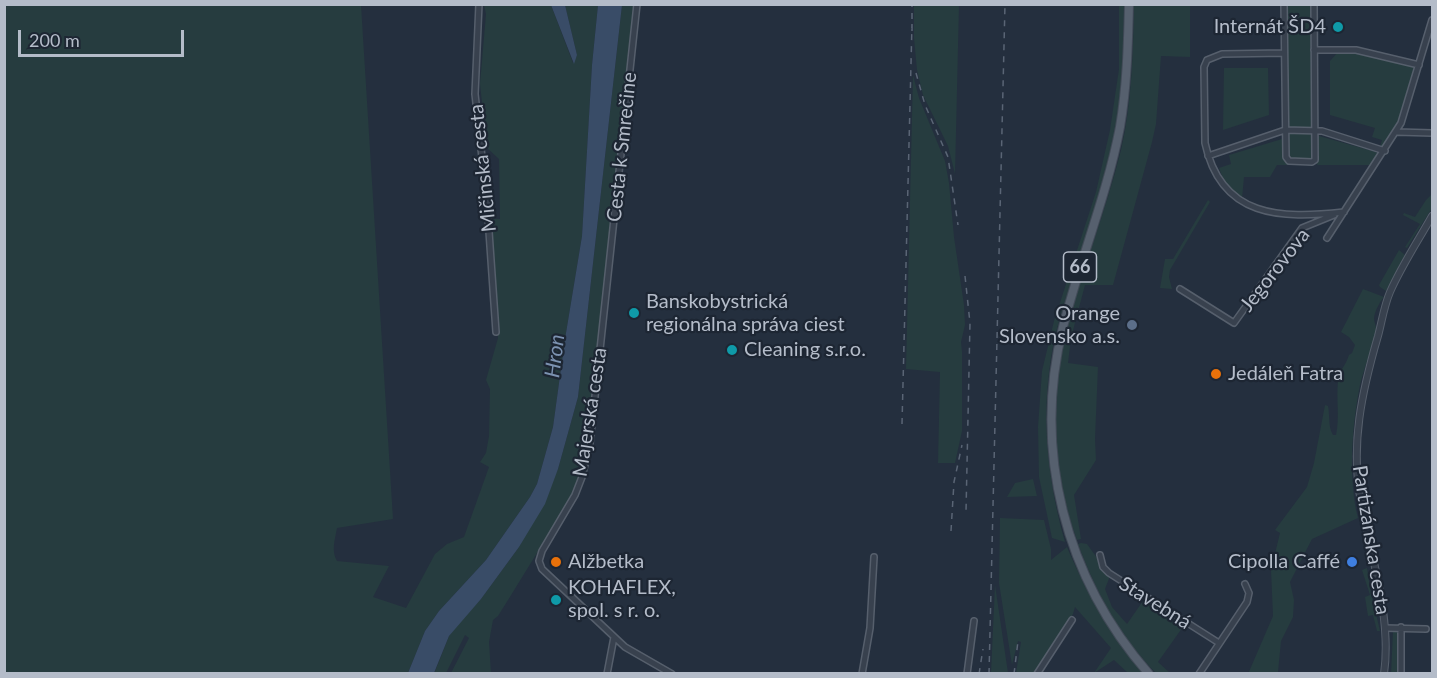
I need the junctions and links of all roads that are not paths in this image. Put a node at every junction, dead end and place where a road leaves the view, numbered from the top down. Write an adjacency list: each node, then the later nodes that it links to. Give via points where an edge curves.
1 (479, 4): 21 (street, Mičinská cesta, via 475,94)
2 (637, 4): 20 (street, Cesta k Smrečine)
3 (1128, 4): 37 (main road, 66, via 1120,127 1063,326 1053,383 1052,447 1056,482 1077,559 1109,620)
4 (1284, 4): 8 (street)
5 (1314, 4): 7 (street)
6 (1432, 20): 9 (street, Jegorovova)
7 (1314, 50): 9 (street, via 1356,50); 11 (street)
8 (1284, 53): 10 (street); 15 (street, via 1222,54 1205,63)
9 (1419, 65): 12 (street, Jegorovova)
10 (1285, 130): 11 (street); 11 (street, via 1287,160 1312,162); 15 (street)
11 (1314, 130): 14 (street)
12 (1397, 132): 13 (street); 14 (street, Jegorovova)
13 (1432, 133)
14 (1385, 151): 16 (street, Jegorovova)
15 (1208, 156): 16 (street, via 1228,191 1250,207 1287,214)
16 (1344, 212): 18 (street, Jegorovova); 19 (street, Jegorovova, via 1302,228 1234,323)
17 (1432, 216): 28 (street, Partizánska cesta, via 1389,294 1360,408 1359,486)
18 (1327, 237)
19 (1180, 289)
20 (607, 290): 30 (street, Majerská cesta, via 584,470 575,495 539,561 542,569)
21 (496, 332)
22 (1100, 555): 31 (street, Stavebná, via 1109,573)
23 (874, 557): 34 (street, via 870,628)
24 (1245, 584): 31 (street, via 1248,597)
25 (1072, 620): 36 (street)
26 (974, 621): 35 (street)
27 (1401, 627): 28 (street, Partizánska cesta); 29 (street, Partizánska cesta); 40 (street, Partizánska cesta)
28 (1385, 628): 39 (street, Partizánska cesta)
29 (1426, 629)
30 (614, 636): 32 (street); 33 (street, Majerská cesta, via 629,650)
31 (1219, 643): 38 (street)
32 (607, 674)
33 (672, 674)
34 (862, 674)
35 (967, 674)
36 (1037, 674)
37 (1149, 674)
38 (1199, 674)
39 (1384, 674)
40 (1401, 674)

